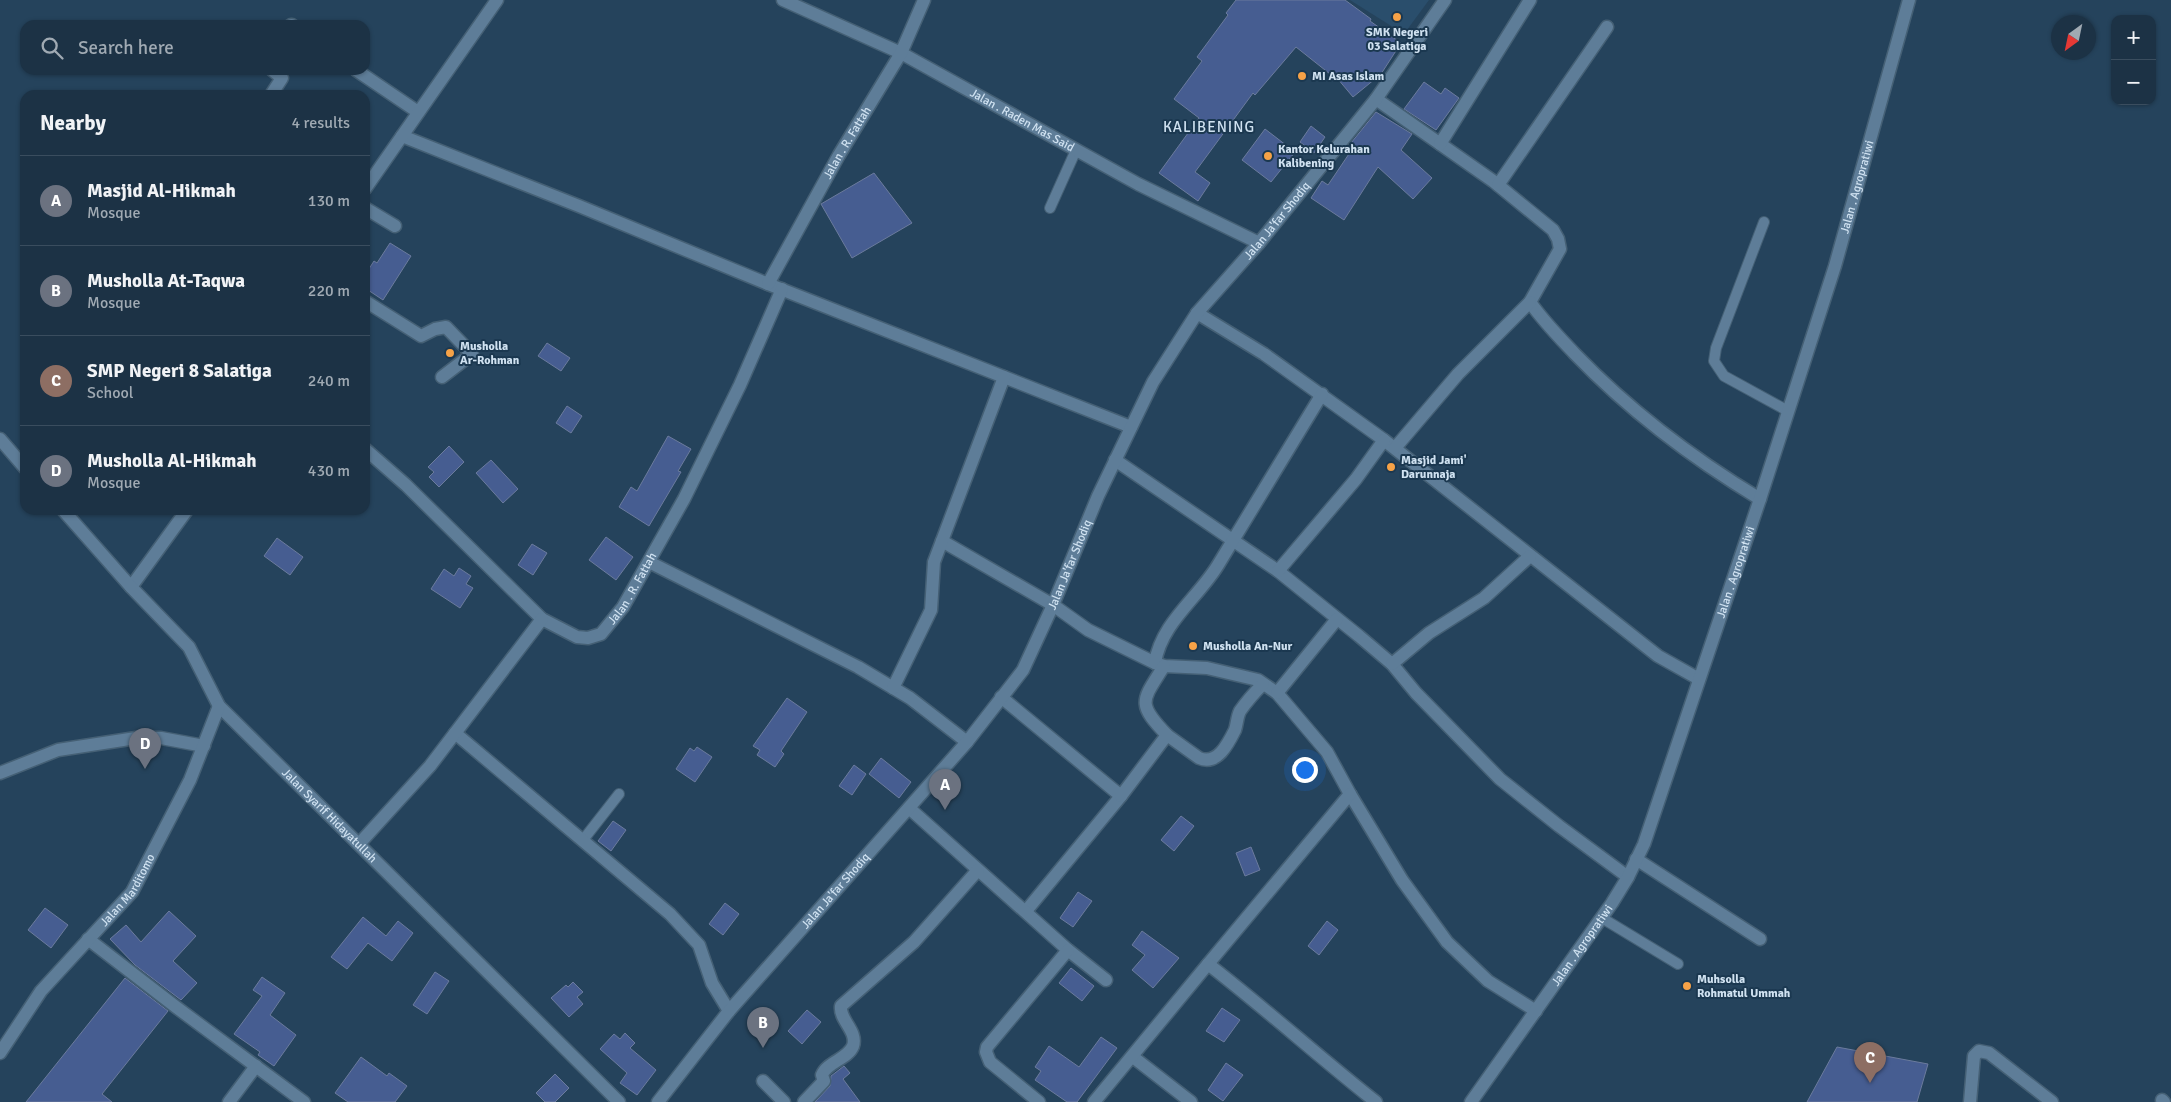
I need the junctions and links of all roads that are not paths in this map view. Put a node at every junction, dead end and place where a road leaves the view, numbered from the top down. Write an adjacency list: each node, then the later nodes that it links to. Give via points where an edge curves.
1 (497, 0): 13 (street)
2 (783, 0): 8 (street, Jalan . Raden Mas Said)
3 (924, 0): 8 (street, Jalan . R. Fattah)
4 (1445, 0): 12 (street, Jalan Ja'far Shodiq)
5 (1530, 0): 15 (street)
6 (1909, 0): 32 (street, Jalan . Agropratiwi, via 1834,266)
7 (1607, 27): 18 (street)
8 (902, 53): 16 (street, Jalan . Raden Mas Said); 24 (street, Jalan . R. Fattah, via 839,155)
9 (278, 75): 11 (street, via 282,78)
10 (363, 75): 13 (street)
11 (274, 90)
12 (1376, 100): 15 (street); 23 (street, Jalan Ja'far Shodiq)
13 (418, 112): 14 (street)
14 (402, 136): 17 (street); 24 (street)
15 (1440, 144): 18 (street)
16 (1076, 150): 19 (lane); 23 (street, Jalan . Raden Mas Said)
17 (370, 182)
18 (1498, 185): 26 (street, via 1553,230 1558,239 1560,249)
19 (1050, 208)
20 (370, 211): 22 (street)
21 (1764, 222): 32 (lane, via 1716,348 1714,361 1724,376)
22 (395, 226)
23 (1259, 243): 28 (street, Jalan Ja'far Shodiq)
24 (768, 284): 25 (street)
25 (782, 290): 30 (street); 46 (street, Jalan . R. Fattah, via 693,482)
26 (1530, 302): 36 (street, via 1458,374); 40 (street, via 1550,328 1643,419 1716,472)
27 (370, 304): 29 (street, via 421,336 446,327 472,354)
28 (1197, 313): 31 (street); 33 (street, Jalan Ja'far Shodiq, via 1153,382)
29 (442, 377)
30 (1004, 377): 33 (street); 44 (street)
31 (1322, 394): 35 (street); 43 (street)
32 (1788, 411): 40 (street, Jalan . Agropratiwi)
33 (1131, 427): 38 (street, Jalan Ja'far Shodiq)
34 (0, 439): 39 (street)
35 (1384, 440): 36 (street); 47 (street, via 1366,467)
36 (1395, 448): 45 (street)
37 (370, 453): 50 (street, Jalan . R. Fattah)
38 (1115, 460): 43 (street); 49 (street, Jalan Ja'far Shodiq)
39 (20, 462)
40 (1760, 499): 54 (street, Jalan . Agropratiwi)
41 (67, 515): 48 (street, Jalan Syarif Hidayatullah)
42 (183, 515): 48 (street)
43 (1233, 538): 47 (street); 52 (street, via 1218,566 1164,634 1157,649)
44 (942, 541): 49 (street); 56 (street, via 934,562 931,610)
45 (1530, 556): 53 (street, via 1484,598 1429,633); 54 (street, via 1658,656)
46 (649, 562): 50 (street, Jalan . R. Fattah, via 623,606 601,634 577,637); 56 (street, via 858,667)
47 (1278, 571): 51 (street)
48 (131, 588): 59 (street, Jalan Syarif Hidayatullah, via 189,647)
49 (1053, 605): 52 (street, via 1088,630); 58 (street, Jalan Ja'far Shodiq, via 1023,670)
50 (542, 619): 60 (street)
51 (1337, 619): 53 (street); 57 (street)
52 (1159, 664): 55 (street, via 1207,668); 61 (street, via 1147,694 1146,706 1148,716)
53 (1392, 664): 73 (street, via 1500,779)
54 (1699, 679): 71 (street, Jalan . Agropratiwi, via 1644,844)
55 (1263, 684): 57 (street); 61 (street, via 1239,713 1235,729 1220,754 1211,760 1199,758)
56 (893, 688): 62 (street)
57 (1277, 694): 66 (street, via 1327,752)
58 (1001, 697): 62 (street, Jalan Ja'far Shodiq); 67 (street)
59 (218, 706): 63 (street, Jalan Marditomo); 70 (street, Jalan Syarif Hidayatullah)
60 (455, 733): 69 (street); 70 (street, via 430,766)
61 (1167, 735): 67 (street)
62 (967, 742): 68 (street, Jalan Ja'far Shodiq)
63 (204, 746): 64 (street, via 161,738 136,738 58,750); 77 (street, Jalan Marditomo, via 132,892)
64 (0, 773)
65 (619, 794): 69 (lane)
66 (1350, 794): 79 (street); 83 (street, via 1402,880 1447,942 1488,981)
67 (1122, 796): 74 (street)
68 (909, 808): 72 (street); 82 (street, Jalan Ja'far Shodiq)
69 (583, 840): 82 (street, via 670,914 699,945 712,984)
70 (359, 844): 90 (street, Jalan Syarif Hidayatullah)
71 (1636, 859): 73 (street, Jalan . Agropratiwi); 76 (street)
72 (978, 870): 74 (street); 93 (street, via 914,942 841,1006 854,1045 824,1070 823,1083)
73 (1628, 877): 75 (street, Jalan . Agropratiwi)
74 (1026, 911): 78 (street)
75 (1602, 918): 80 (lane); 83 (street, Jalan . Agropratiwi)
76 (1760, 939)
77 (88, 940): 84 (street, Jalan Marditomo, via 41,992); 86 (street)
78 (1068, 950): 81 (street); 94 (street, via 986,1052 990,1062)
79 (1208, 964): 85 (street); 97 (street, via 1267,1009)
80 (1678, 964)
81 (1106, 980)
82 (728, 1011): 91 (street, Jalan Ja'far Shodiq)
83 (1536, 1011): 98 (street, Jalan . Agropratiwi)
84 (0, 1053)
85 (1132, 1056): 95 (street); 96 (street)
86 (256, 1066): 88 (street); 89 (street)
87 (762, 1081): 92 (street)
88 (229, 1102)
89 (304, 1102)
90 (619, 1102)
91 (658, 1102)
92 (784, 1102)
93 (804, 1102)
94 (1038, 1102)
95 (1094, 1102)
96 (1191, 1102)
97 (1376, 1102)
98 (1471, 1102)
99 (1970, 1102): 100 (street, via 1974,1056 1979,1051 1990,1053)
100 (2052, 1102)

